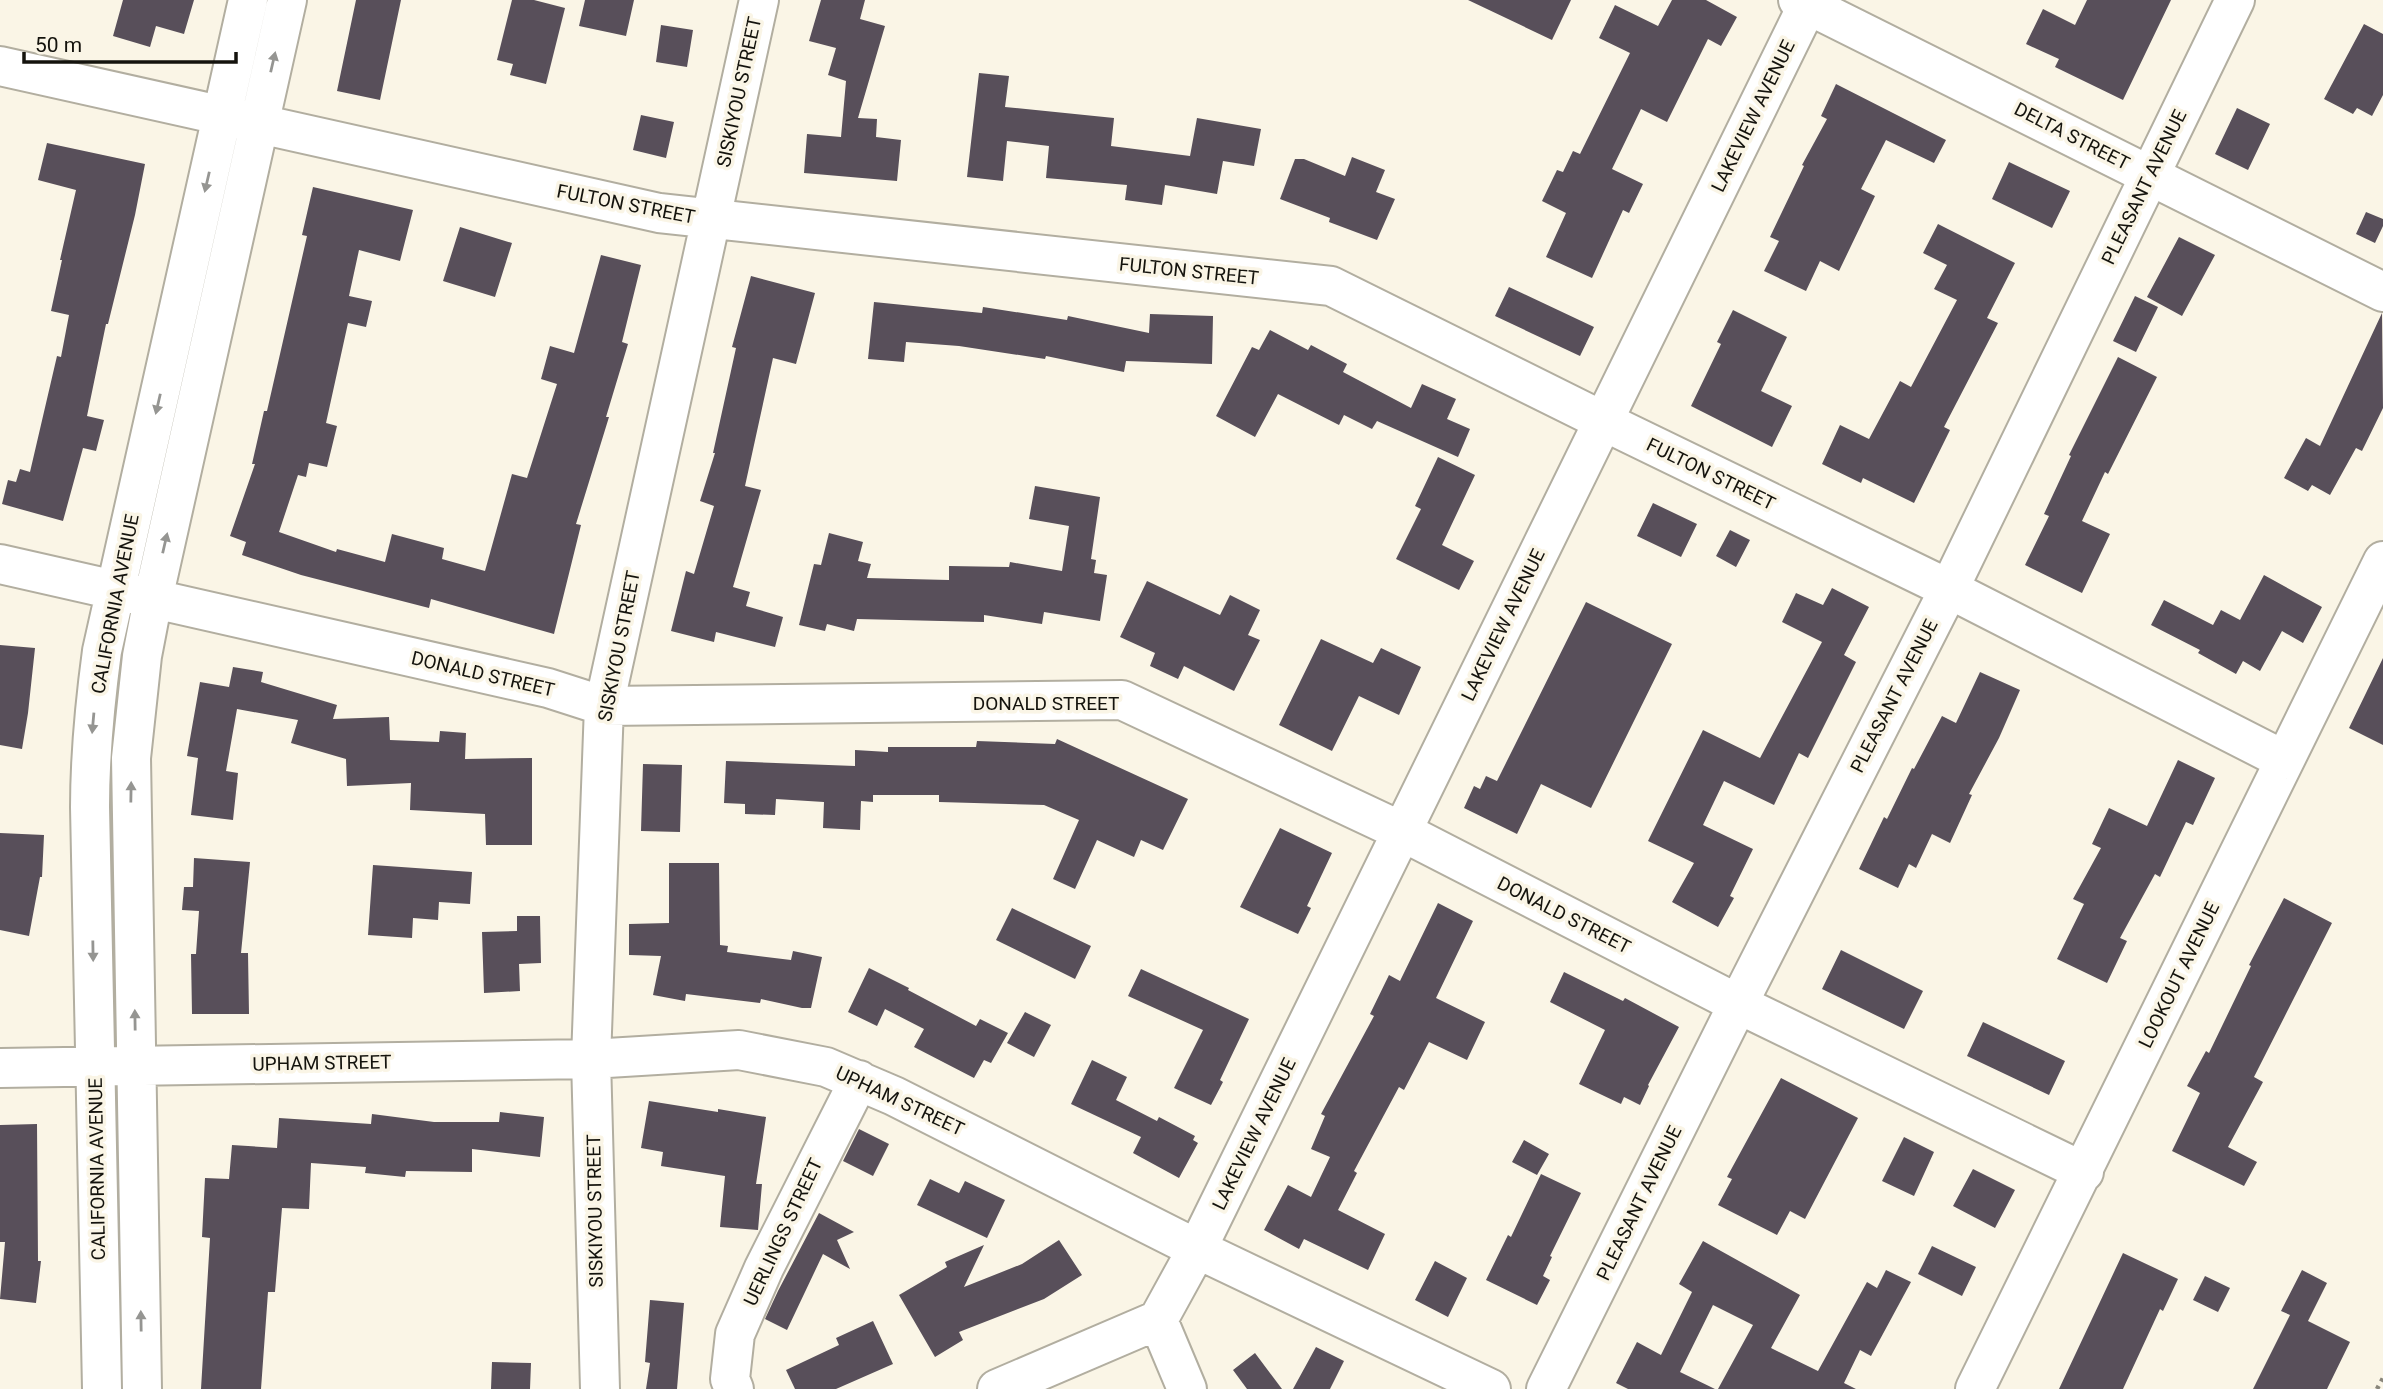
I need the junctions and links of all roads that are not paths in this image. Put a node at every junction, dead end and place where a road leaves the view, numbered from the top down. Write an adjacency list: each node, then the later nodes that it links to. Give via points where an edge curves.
1 (248, 0): 7 (street, CALIFORNIA AVENUE)
2 (287, 0): 7 (street, CALIFORNIA AVENUE, one-way to 2)
3 (759, 0): 9 (street, SISKIYOU STREET)
4 (2235, 0): 8 (street, PLEASANT AVENUE)
5 (1806, 2): 8 (street, DELTA STREET); 11 (street, LAKEVIEW AVENUE)
6 (0, 66): 7 (street, FULTON STREET)
7 (241, 120): 9 (street, FULTON STREET, via 659,213); 15 (street, CALIFORNIA AVENUE, one-way to 15); 16 (street, CALIFORNIA AVENUE, one-way to 7)
8 (2150, 175): 10 (street, DELTA STREET); 14 (street, PLEASANT AVENUE)
9 (711, 220): 11 (street, FULTON STREET, via 1331,286); 17 (street, SISKIYOU STREET)
10 (2383, 292)
11 (1602, 421): 14 (street, FULTON STREET); 19 (street, LAKEVIEW AVENUE)
12 (2383, 561): 18 (street, LOOKOUT AVENUE)
13 (0, 564): 15 (street, DONALD STREET)
14 (1949, 589): 18 (street, FULTON STREET); 20 (street, PLEASANT AVENUE)
15 (116, 591): 16 (street, DONALD STREET); 23 (street, CALIFORNIA AVENUE, one-way to 23, via 102,651 90,757)
16 (153, 599): 17 (street, DONALD STREET, via 548,688); 22 (street, CALIFORNIA AVENUE, one-way to 16, via 131,758)
17 (604, 706): 19 (street, DONALD STREET, via 1122,700); 21 (street, SISKIYOU STREET)
18 (2284, 760): 26 (street, LOOKOUT AVENUE)
19 (1403, 832): 20 (street, DONALD STREET); 27 (street, LAKEVIEW AVENUE)
20 (1738, 1004): 26 (street, DONALD STREET); 36 (street, PLEASANT AVENUE)
21 (592, 1059): 22 (street, UPHAM STREET); 25 (street, UPHAM STREET, via 739,1049 826,1067); 31 (street, SISKIYOU STREET)
22 (136, 1065): 23 (street, UPHAM STREET); 30 (street, CALIFORNIA AVENUE, one-way to 22)
23 (95, 1066): 24 (street, UPHAM STREET); 29 (street, CALIFORNIA AVENUE)
24 (0, 1068)
25 (859, 1080): 27 (street, UPHAM STREET); 32 (street, UERLINGS STREET, via 735,1334 730,1379)
26 (2084, 1171): 37 (street, LOOKOUT AVENUE)
27 (1197, 1249): 28 (street, LAKEVIEW AVENUE); 35 (street, UPHAM STREET)
28 (1158, 1320): 33 (street); 34 (street)
29 (102, 1389)
30 (142, 1389)
31 (600, 1389)
32 (734, 1389)
33 (996, 1389)
34 (1187, 1389)
35 (1491, 1389)
36 (1546, 1389)
37 (1975, 1389)

